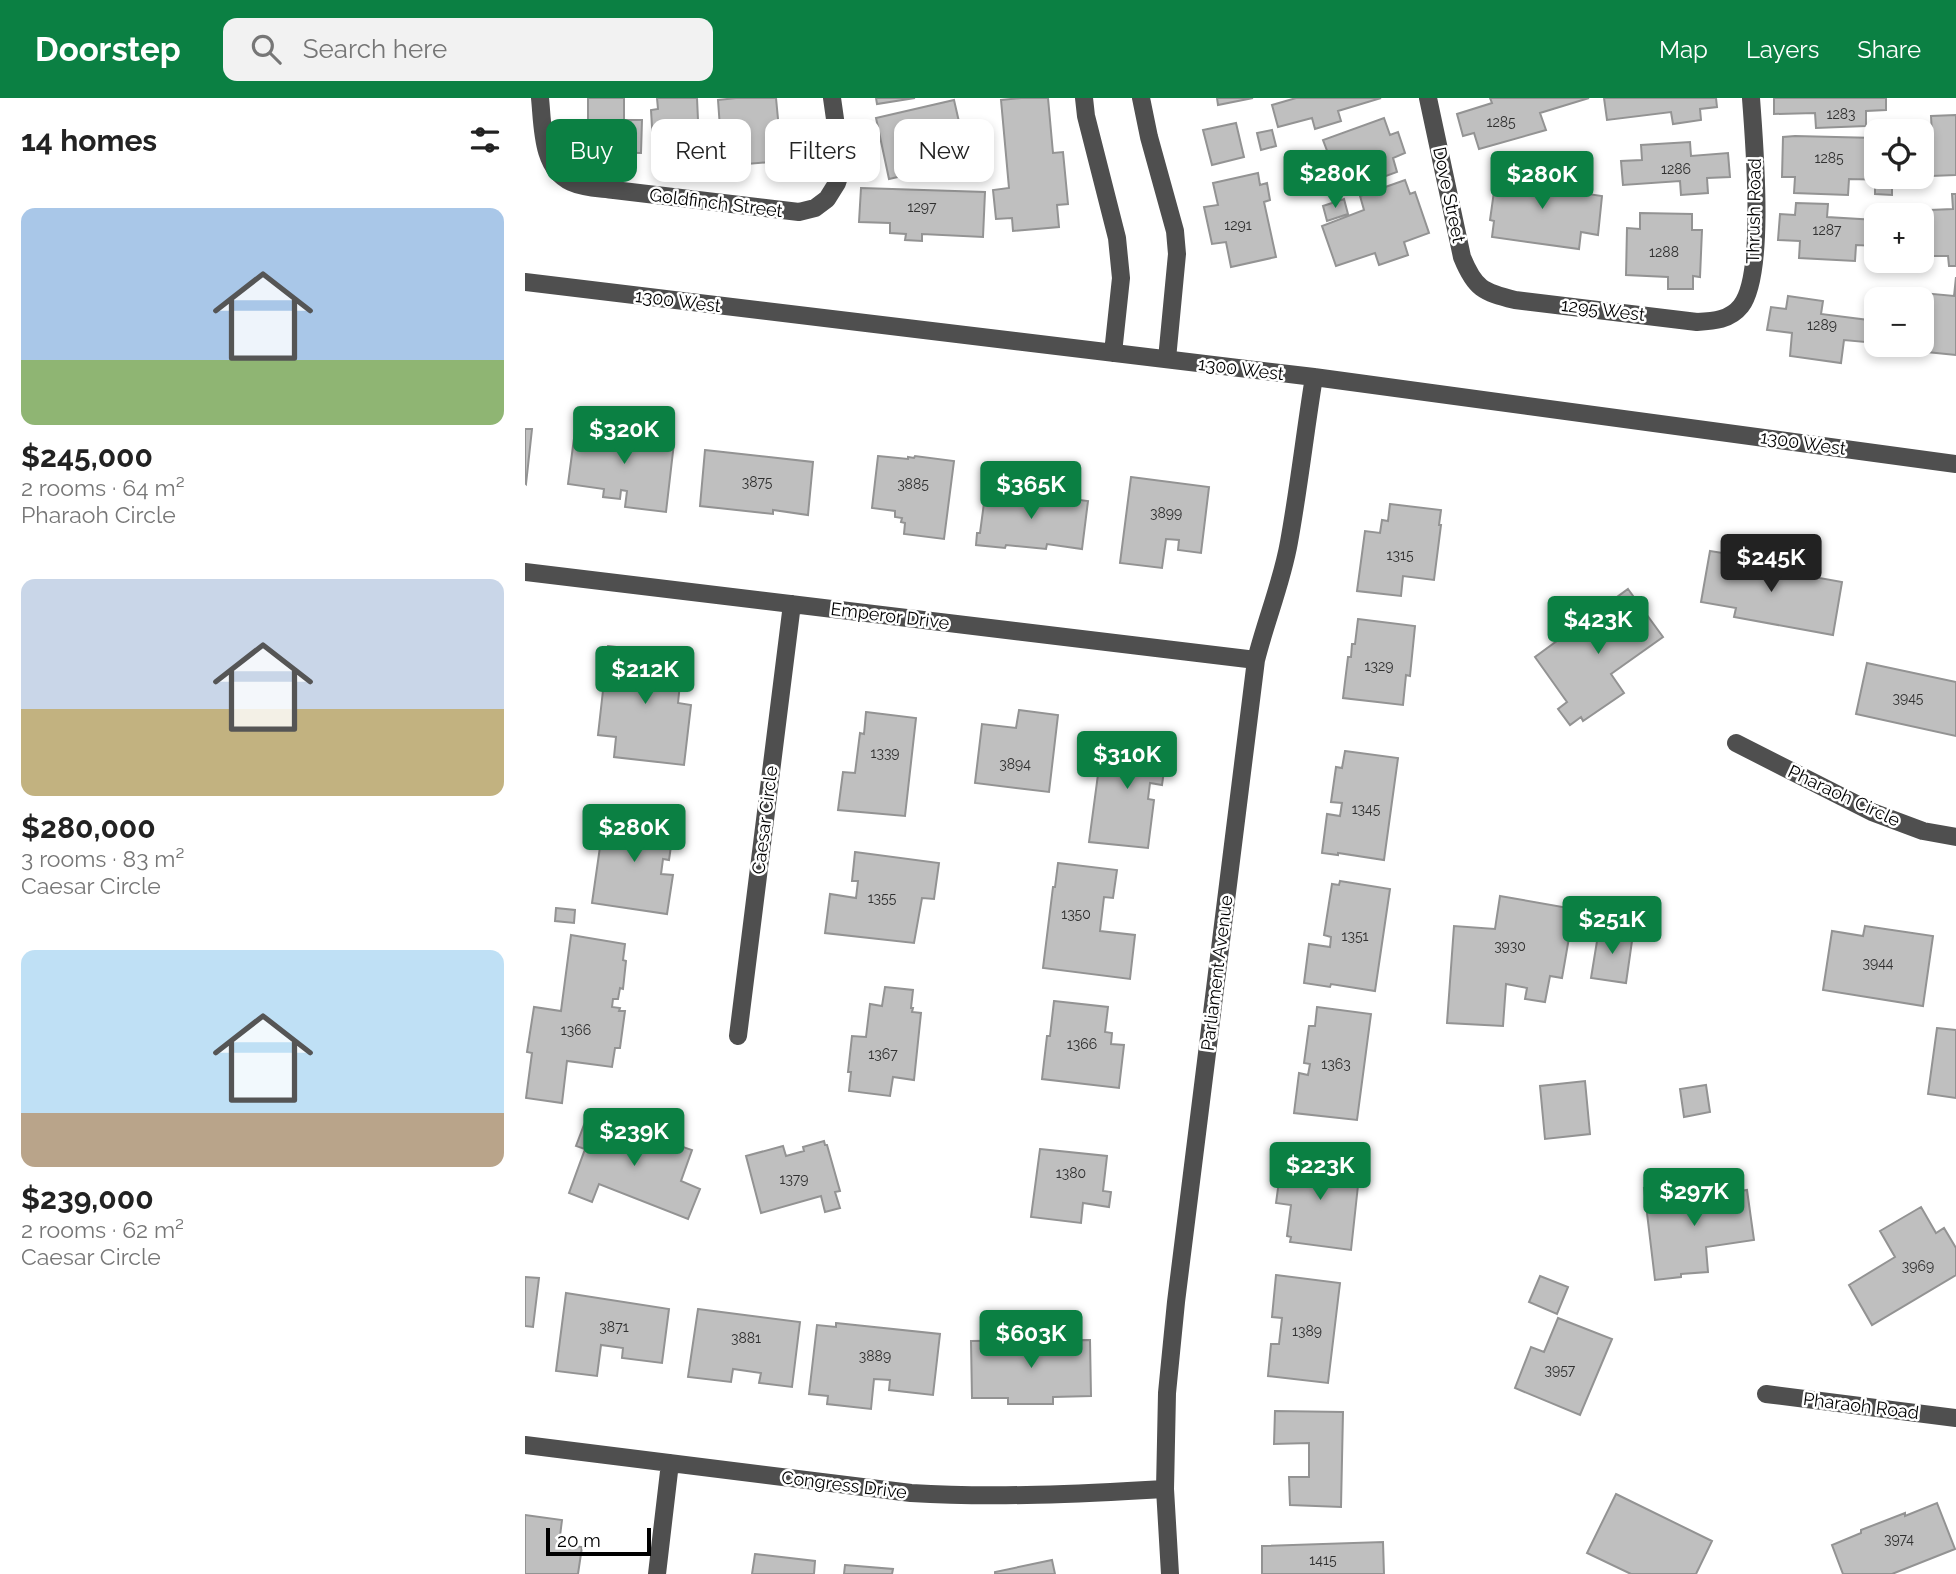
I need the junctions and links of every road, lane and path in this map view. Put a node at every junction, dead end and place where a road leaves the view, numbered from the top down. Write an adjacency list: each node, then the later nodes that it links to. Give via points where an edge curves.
1 (540, 98): 2 (street, Goldfinch Street, via 551,162 570,181 799,212 827,199 842,168)
2 (832, 98)
3 (1084, 98): 10 (street, via 1120,258)
4 (1141, 98): 11 (street, via 1175,231)
5 (1428, 98): 8 (street, Dove Street, via 1462,257)
6 (1751, 98): 9 (street, Thrush Road, via 1756,168 1754,264 1749,291)
7 (525, 282): 10 (street, 1300 West)
8 (1479, 288): 9 (street, 1295 West, via 1515,300 1697,322)
9 (1729, 317)
10 (1113, 353): 11 (street, 1300 West)
11 (1167, 359): 12 (street, 1300 West)
12 (1314, 377): 13 (street, 1300 West); 16 (street, Parliament Avenue, via 1289,542)
13 (1956, 464)
14 (525, 572): 15 (street, Emperor Drive)
15 (792, 604): 16 (street, Emperor Drive); 19 (street, Caesar Circle)
16 (1256, 660): 24 (street, Parliament Avenue, via 1176,1302 1167,1393)
17 (1736, 743): 18 (street, Pharaoh Circle, via 1873,812 1923,831)
18 (1956, 837)
19 (738, 1036)
20 (1766, 1394): 21 (street, Pharaoh Road)
21 (1956, 1418)
22 (525, 1445): 23 (street, Congress Drive)
23 (670, 1463): 24 (street, Congress Drive, via 964,1496); 25 (street)
24 (1165, 1489): 26 (street, Parliament Avenue)
25 (657, 1574)
26 (1170, 1574)

